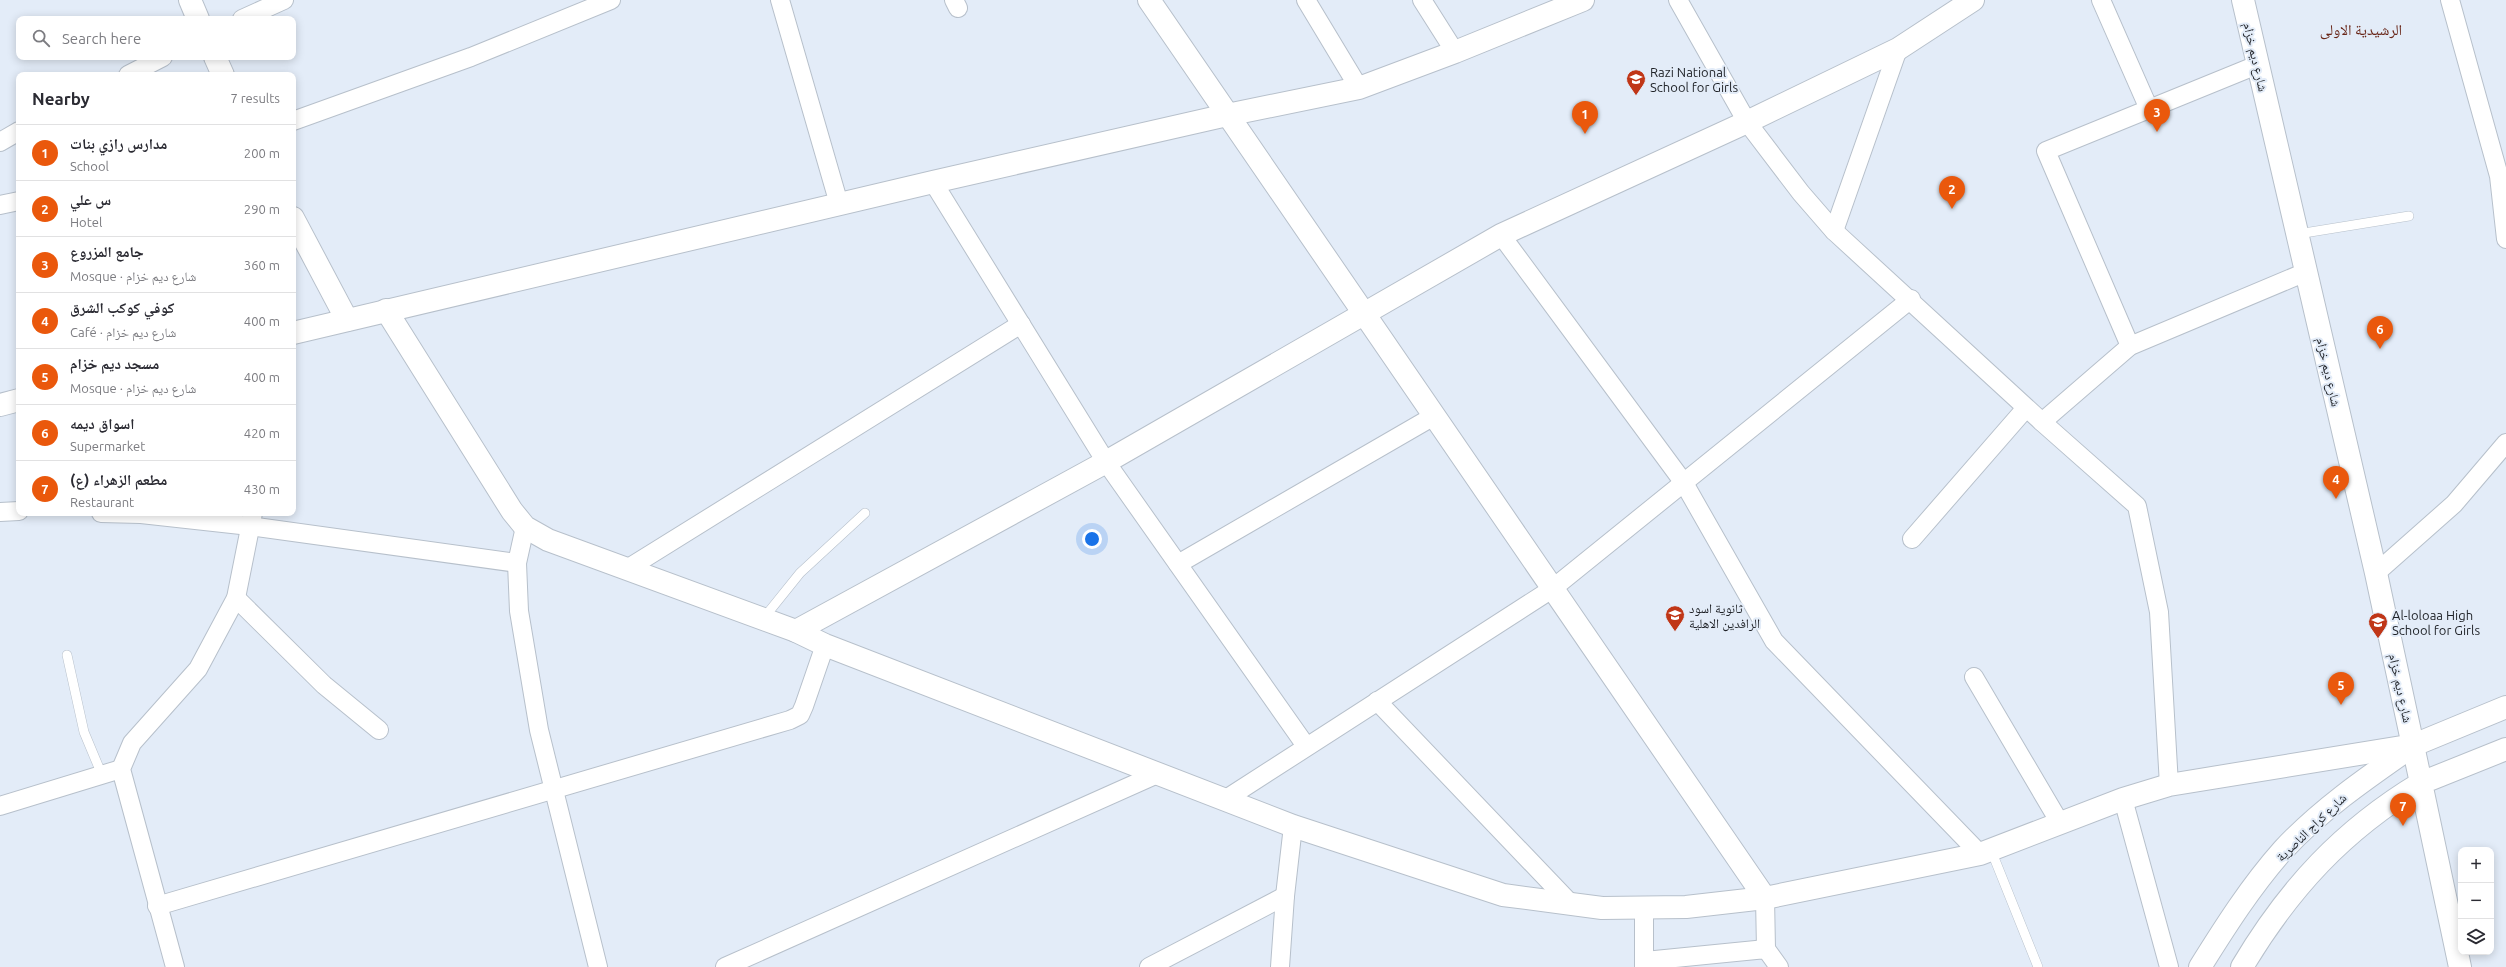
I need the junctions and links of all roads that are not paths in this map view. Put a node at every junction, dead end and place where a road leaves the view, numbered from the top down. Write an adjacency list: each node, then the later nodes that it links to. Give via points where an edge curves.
1 (190, 0): 14 (street)
2 (284, 0): 15 (street)
3 (612, 0): 26 (street, via 471,57)
4 (780, 0): 32 (street)
5 (1149, 0): 25 (street)
6 (1306, 0): 23 (street)
7 (1422, 0): 17 (street)
8 (1582, 0): 17 (street)
9 (1678, 0): 27 (street)
10 (1973, 0): 16 (street)
11 (2101, 0): 24 (street)
12 (2243, 0): 20 (street, شارع ديم خزام)
13 (2450, 0): 39 (street, via 2499,176)
14 (197, 16)
15 (249, 16)
16 (1898, 49): 27 (street); 36 (street)
17 (1455, 52): 23 (street)
18 (157, 60): 21 (street)
19 (216, 60): 22 (street)
20 (2257, 64): 24 (street); 37 (street, شارع ديم خزام)
21 (134, 72)
22 (222, 72)
23 (1359, 88): 25 (street)
24 (2148, 109): 47 (street, via 2046,151)
25 (1227, 115): 30 (street); 43 (street)
26 (296, 120)
27 (1747, 122): 36 (street, via 1801,193); 38 (street)
28 (16, 132): 29 (street)
29 (0, 142)
30 (933, 182): 32 (street); 45 (street)
31 (16, 202): 33 (street)
32 (839, 204): 42 (street)
33 (0, 205)
34 (2409, 216): 37 (lane)
35 (296, 224): 44 (street)
36 (1834, 231): 41 (street)
37 (2297, 234): 40 (street, شارع ديم خزام)
38 (1501, 235): 43 (street); 55 (street)
39 (2506, 239)
40 (2306, 272): 47 (street); 66 (street, شارع ديم خزام)
41 (1911, 299): 50 (street); 55 (street)
42 (386, 310): 44 (street); 61 (street, via 512,511)
43 (1363, 313): 51 (street); 54 (street)
44 (347, 320): 46 (street)
45 (1021, 324): 54 (street); 65 (street)
46 (296, 332)
47 (2130, 346): 52 (street)
48 (16, 401): 49 (street)
49 (0, 405)
50 (2026, 408): 52 (street); 62 (street)
51 (1434, 416): 64 (street); 67 (street)
52 (2042, 422): 84 (street, via 2138,506 2159,612)
53 (2506, 443): 66 (street, via 2454,504)
54 (1106, 462): 64 (street); 70 (street)
55 (1684, 483): 67 (street); 91 (street, via 1774,641)
56 (16, 511): 57 (street)
57 (0, 512)
58 (865, 513): 69 (lane, via 800,573)
59 (178, 516): 60 (street)
60 (251, 520): 63 (street); 68 (street)
61 (525, 527): 63 (street); 65 (street, via 548,540)
62 (1912, 539)
63 (517, 563): 85 (street, via 522,626 539,730)
64 (1178, 564): 78 (street)
65 (627, 569): 69 (street)
66 (2376, 573): 77 (street, شارع ديم خزام)
67 (1552, 589): 74 (street); 93 (street)
68 (236, 598): 76 (street, via 324,685); 80 (street, via 198,669 132,743)
69 (763, 619): 70 (street)
70 (796, 631): 71 (street)
71 (825, 645): 81 (street); 85 (street, via 800,715)
72 (67, 655): 82 (lane, via 84,732)
73 (1974, 677): 89 (street)
74 (1377, 701): 78 (street); 94 (street)
75 (2506, 706): 77 (street)
76 (379, 730)
77 (2414, 745): 83 (street, شارع ديم خزام); 84 (street); 107 (street, شارع كراج الناصرية, via 2345,793 2283,851 2233,915)
78 (1306, 746): 86 (street)
79 (2506, 749): 83 (street)
80 (121, 769): 82 (street); 95 (street)
81 (1155, 774): 86 (street); 101 (street)
82 (102, 775): 88 (street)
83 (2421, 782): 108 (street, via 2388,802 2355,828 2325,859 2271,920); 109 (street, شارع ديم خزام)
84 (2169, 785): 87 (street)
85 (554, 789): 95 (street); 100 (street)
86 (1226, 799): 90 (street)
87 (2123, 800): 89 (street); 106 (street)
88 (0, 806)
89 (2060, 824): 91 (street)
90 (1293, 826): 92 (street); 94 (street, via 1504,895)
91 (1986, 852): 93 (street); 105 (lane)
92 (1285, 896): 102 (street); 103 (street)
93 (1765, 898): 96 (street, via 1686,907); 97 (street)
94 (1571, 904): 96 (street, via 1602,908)
95 (157, 906): 99 (street)
96 (1644, 908): 98 (street)
97 (1766, 949): 98 (street); 104 (street)
98 (1645, 964)
99 (176, 967)
100 (598, 967)
101 (725, 967)
102 (1149, 967)
103 (1280, 967)
104 (1779, 967)
105 (2038, 967)
106 (2169, 967)
107 (2200, 967)
108 (2242, 967)
109 (2460, 967)

